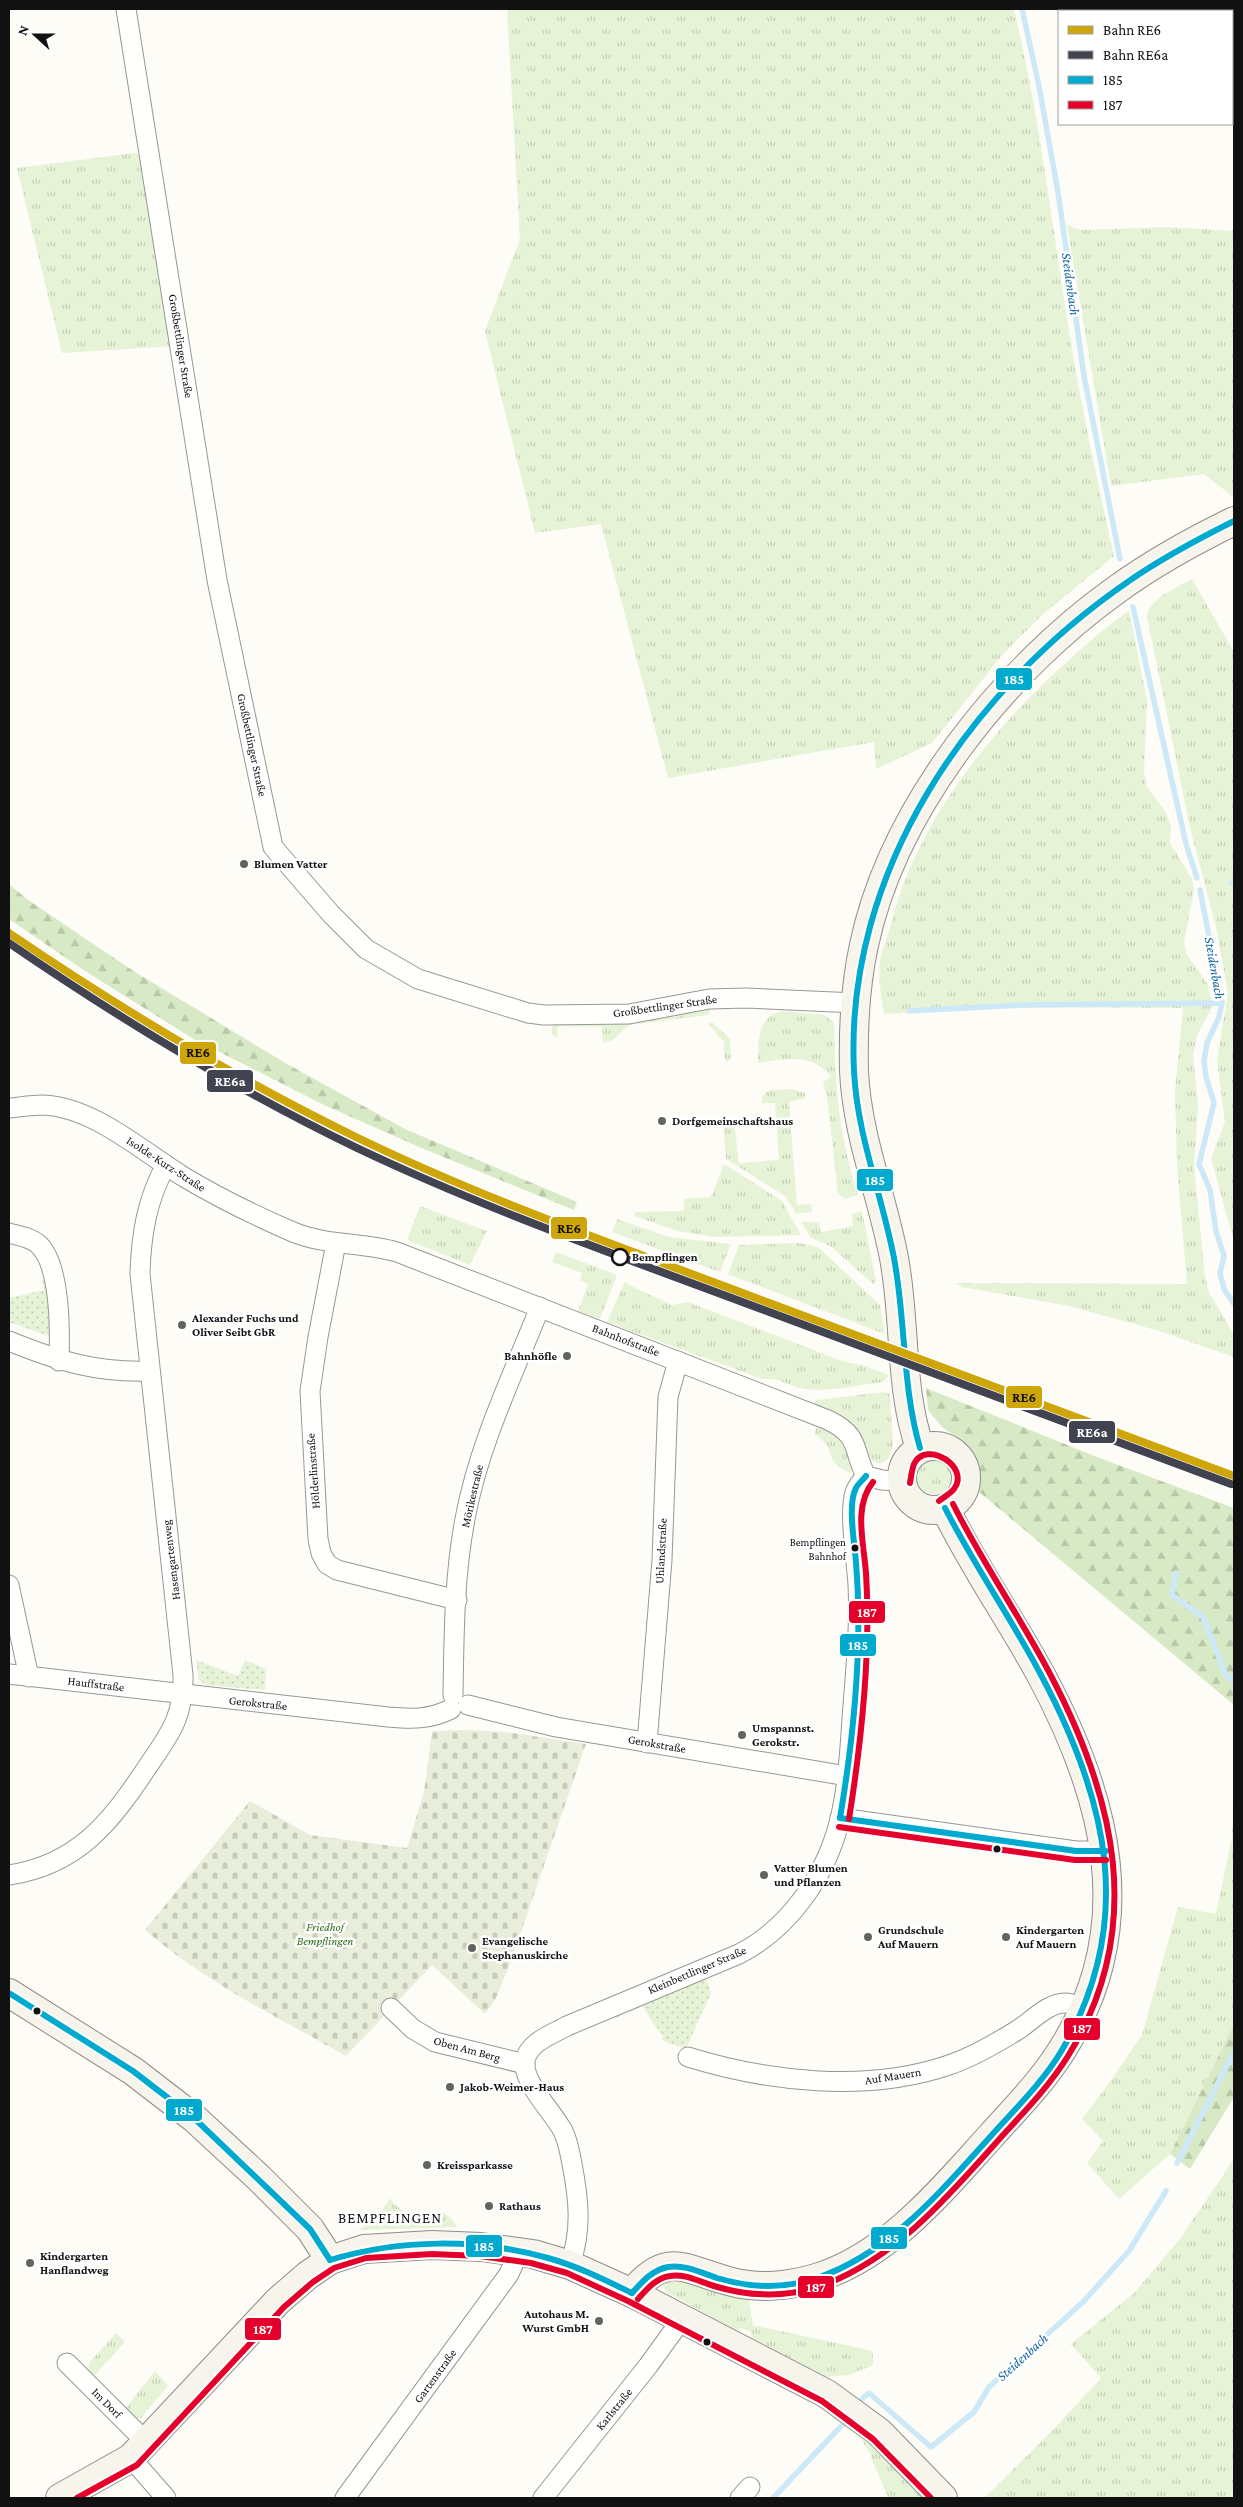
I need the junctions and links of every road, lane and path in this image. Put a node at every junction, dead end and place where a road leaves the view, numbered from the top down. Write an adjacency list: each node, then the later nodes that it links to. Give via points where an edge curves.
1 (126, 9): 3 (street, Großbettlinger Straße, via 218,580 273,847 366,949 418,979 528,1012 544,1015 629,1014 709,999)
2 (1234, 521): 3 (street, via 1168,556 1091,609 1019,674 978,721 922,804 886,875 864,944)
3 (856, 1003): 13 (street, via 854,1071 860,1125 894,1258 900,1292 908,1401)
4 (9, 1108): 5 (street, Isolde-Kurz-Straße, via 43,1106 65,1109 120,1135)
5 (166, 1165): 7 (street, Isolde-Kurz-Straße, via 240,1208); 12 (street, Hasengartenweg, via 148,1206 141,1253)
6 (9, 1233): 10 (street, via 32,1239 47,1256 58,1298)
7 (328, 1242): 8 (street, Bahnhofstraße, via 360,1244 398,1252); 18 (street, Hölderlinstraße, via 310,1392 320,1553 327,1564 337,1570)
8 (540, 1307): 11 (street, Bahnhofstraße); 18 (street, Mörikestraße, via 478,1465 463,1534)
9 (9, 1341): 10 (street)
10 (59, 1361): 12 (street, via 99,1370)
11 (678, 1361): 14 (street, Bahnhofstraße, via 838,1425 854,1440); 23 (street, Uhlandstraße, via 668,1396 662,1560)
12 (150, 1371): 21 (street, Hasengartenweg)
13 (920, 1448): 15 (street, via 905,1462); 16 (street, via 940,1446 949,1449 963,1463 966,1472 964,1490)
14 (866, 1476): 15 (street); 24 (street, Kleinbettlinger Straße, via 856,1488 852,1505 858,1617)
15 (901, 1481): 16 (street, via 909,1499 917,1506)
16 (945, 1508): 26 (street, via 1065,1723 1094,1795)
17 (9, 1585): 20 (street)
18 (457, 1600): 22 (street, Mörikestraße)
19 (9, 1674): 20 (street, Hauffstraße)
20 (29, 1677): 21 (street, Hauffstraße)
21 (183, 1695): 22 (street, Gerokstraße, via 421,1719 435,1716); 27 (street, Hasengartenweg, via 173,1728 110,1820 67,1856 33,1870)
22 (457, 1703): 23 (street, Gerokstraße, via 556,1727)
23 (647, 1743): 24 (street, Gerokstraße)
24 (847, 1776): 25 (street, Kleinbettlinger Straße)
25 (840, 1818): 26 (street, via 1068,1850); 32 (street, Kleinbettlinger Straße, via 823,1864 801,1902 758,1943 562,2029 532,2047)
26 (1106, 1851): 30 (street, via 1108,1895 1104,1932)
27 (9, 1875)
28 (9, 1995): 34 (street, via 133,2071 188,2114 304,2223)
29 (391, 2008): 32 (street, Oben Am Berg, via 413,2029 435,2042)
30 (1083, 2008): 31 (street, Auf Mauern, via 1064,2003 1054,2006 963,2060 886,2080 848,2081 758,2074); 36 (street, via 1062,2051 1034,2087 926,2206 876,2247 829,2274 790,2284 745,2284 673,2265 653,2271)
31 (688, 2057)
32 (524, 2064): 35 (street, via 530,2082 564,2132 570,2157 580,2217)
33 (519, 2251): 34 (street, via 407,2245 364,2249); 35 (street); 42 (street, Gartenstraße, via 509,2274)
34 (330, 2260): 39 (street, via 278,2301)
35 (570, 2266): 36 (street)
36 (632, 2293): 37 (street)
37 (682, 2318): 43 (street, Karlstraße, via 643,2373); 44 (street, via 804,2381 857,2414 900,2452)
38 (67, 2363): 39 (street, Im Dorf)
39 (139, 2451): 40 (street); 41 (street, Im Dorf)
40 (60, 2498)
41 (166, 2498)
42 (345, 2498)
43 (543, 2498)
44 (943, 2498)

